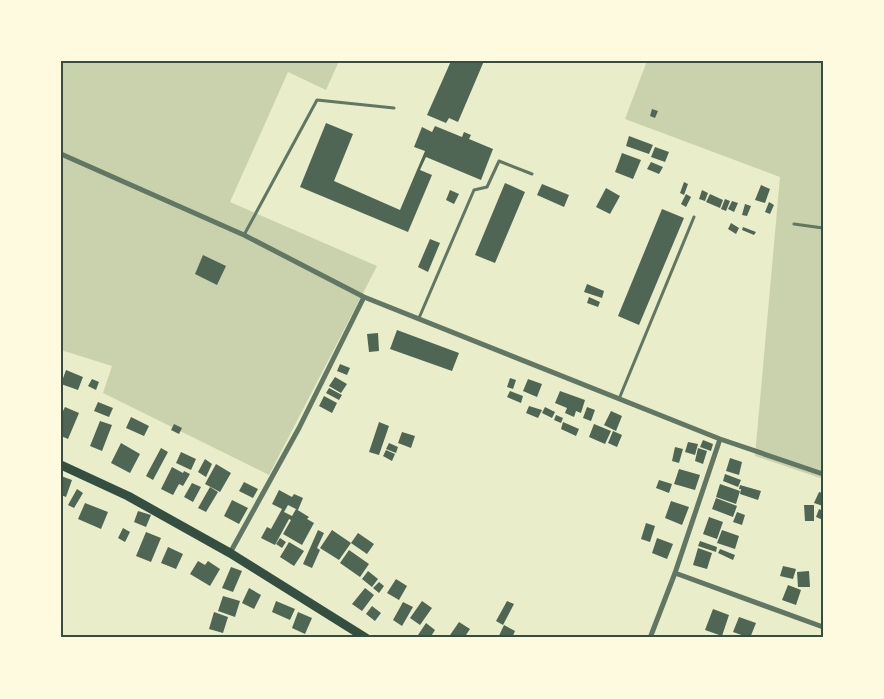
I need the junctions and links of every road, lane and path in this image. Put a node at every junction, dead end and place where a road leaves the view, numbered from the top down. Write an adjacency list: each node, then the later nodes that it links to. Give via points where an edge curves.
1 (394, 108): 7 (lane, via 317,100)
2 (61, 154): 7 (street)
3 (532, 174): 9 (lane, via 499,162 487,187 474,190)
4 (694, 217): 10 (lane)
5 (794, 224): 6 (lane)
6 (823, 228)
7 (244, 235): 8 (street)
8 (364, 297): 9 (street); 14 (street, via 300,428)
9 (418, 319): 10 (street)
10 (619, 399): 11 (street)
11 (720, 439): 13 (street); 15 (street)
12 (61, 465): 14 (main road, via 128,496)
13 (823, 474)
14 (230, 553): 17 (main road)
15 (674, 573): 16 (street); 18 (street)
16 (823, 626)
17 (366, 638)
18 (650, 638)

